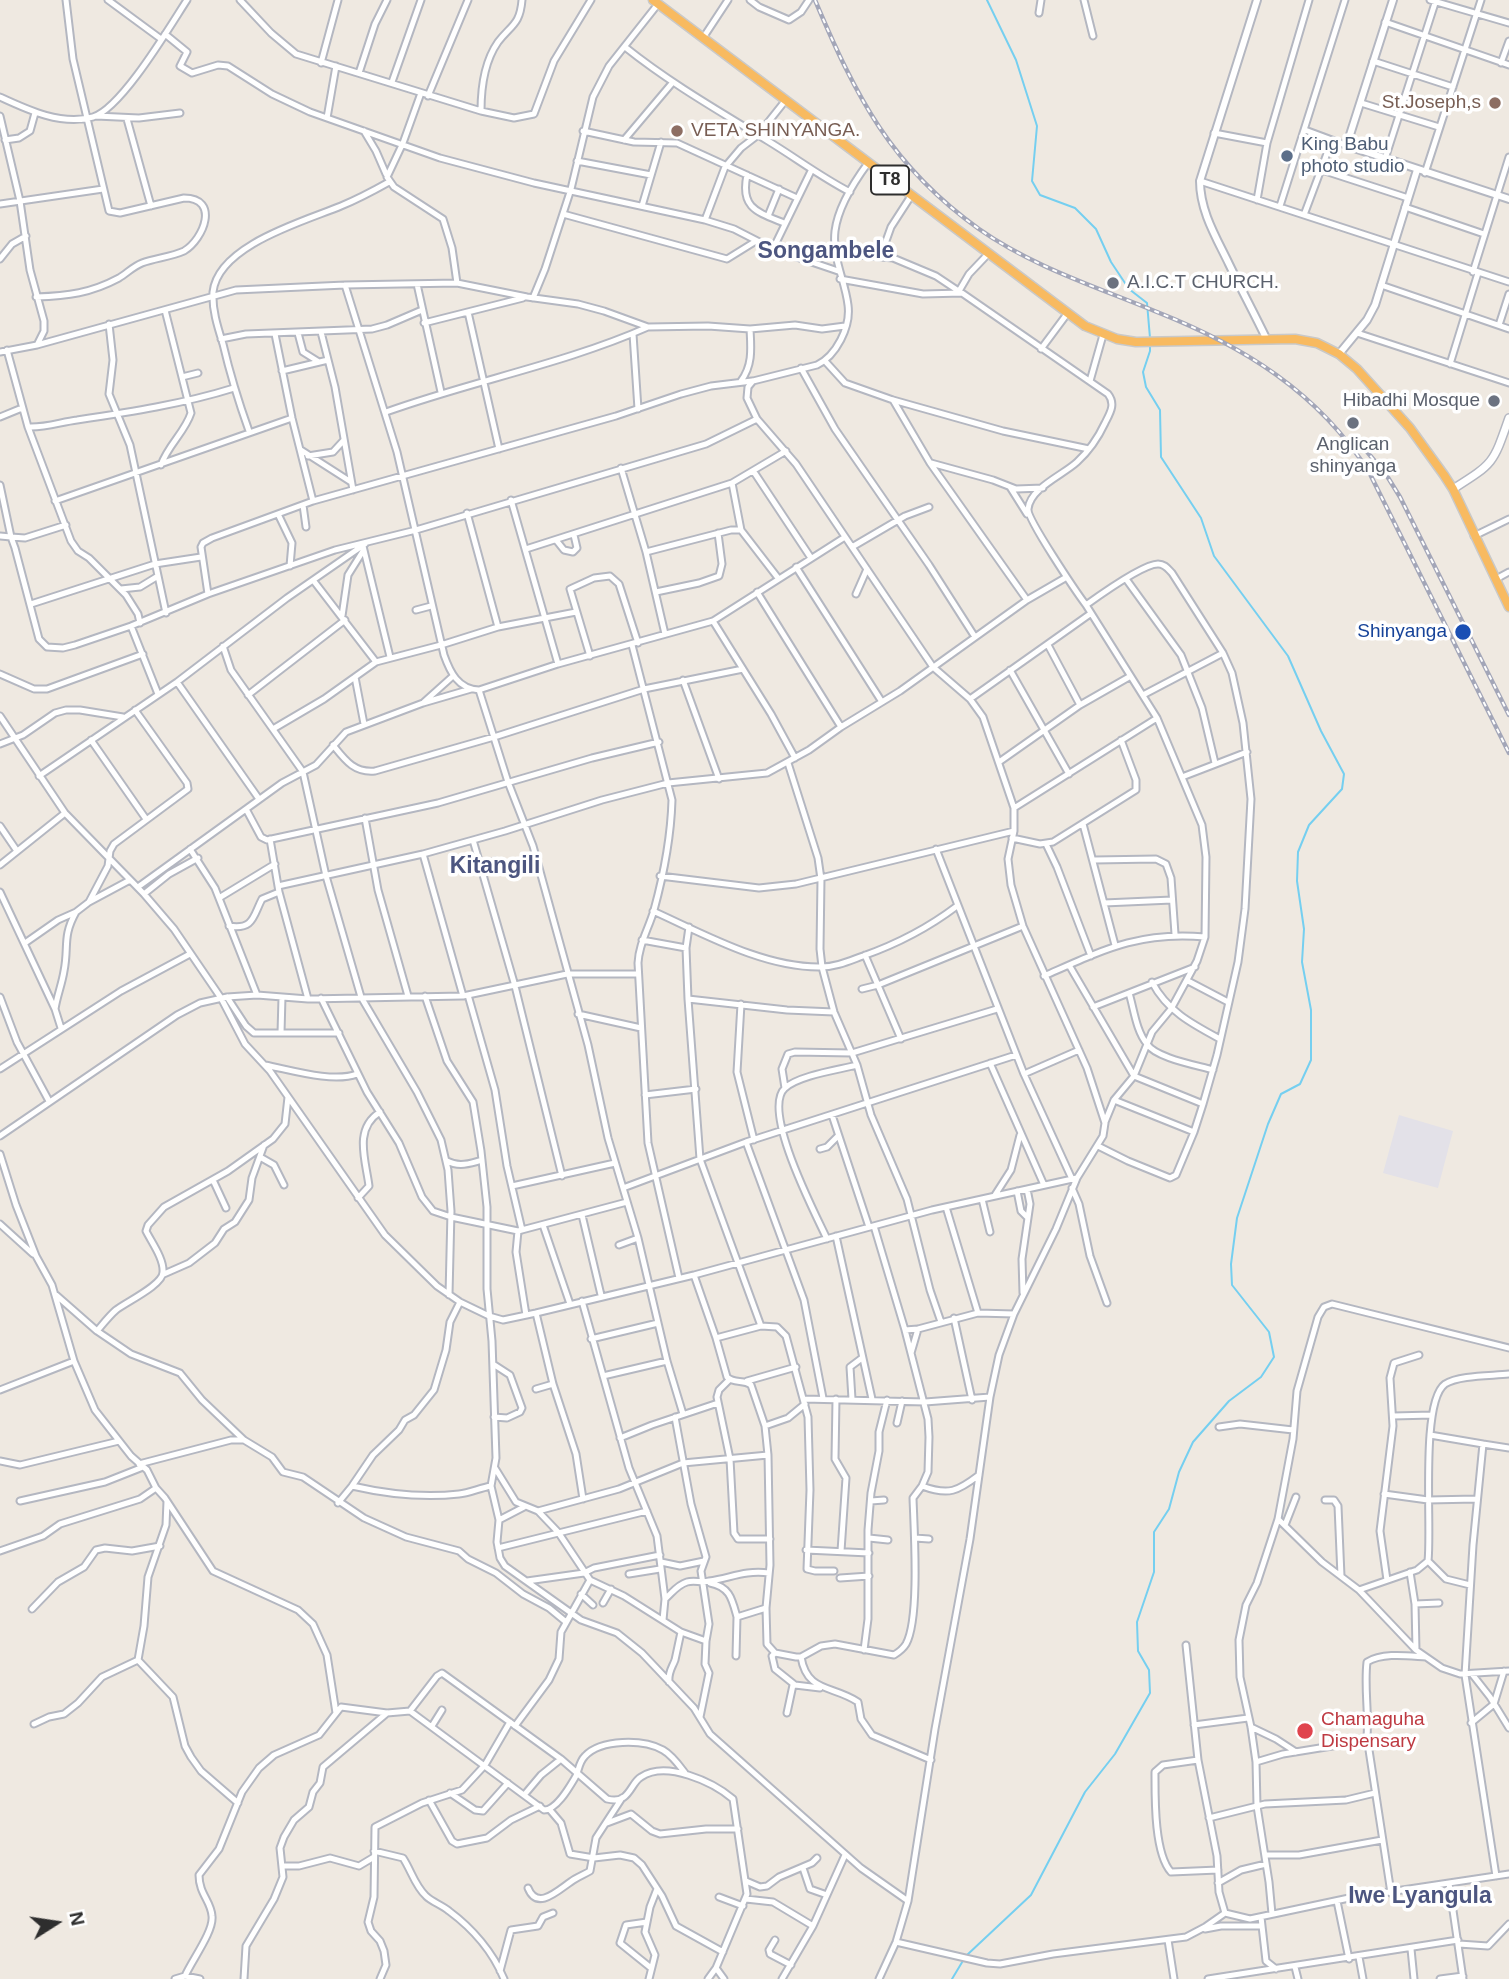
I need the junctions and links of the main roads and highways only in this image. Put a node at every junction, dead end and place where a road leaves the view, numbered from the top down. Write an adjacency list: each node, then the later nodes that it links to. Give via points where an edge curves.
1 (655, 2): 3 (highway, T8, via 1085,327 1136,342 1309,341 1339,354 1410,428)
2 (1509, 418): 3 (main road, via 1495,458)
3 (1453, 489): 4 (highway, T8)
4 (1509, 607)

